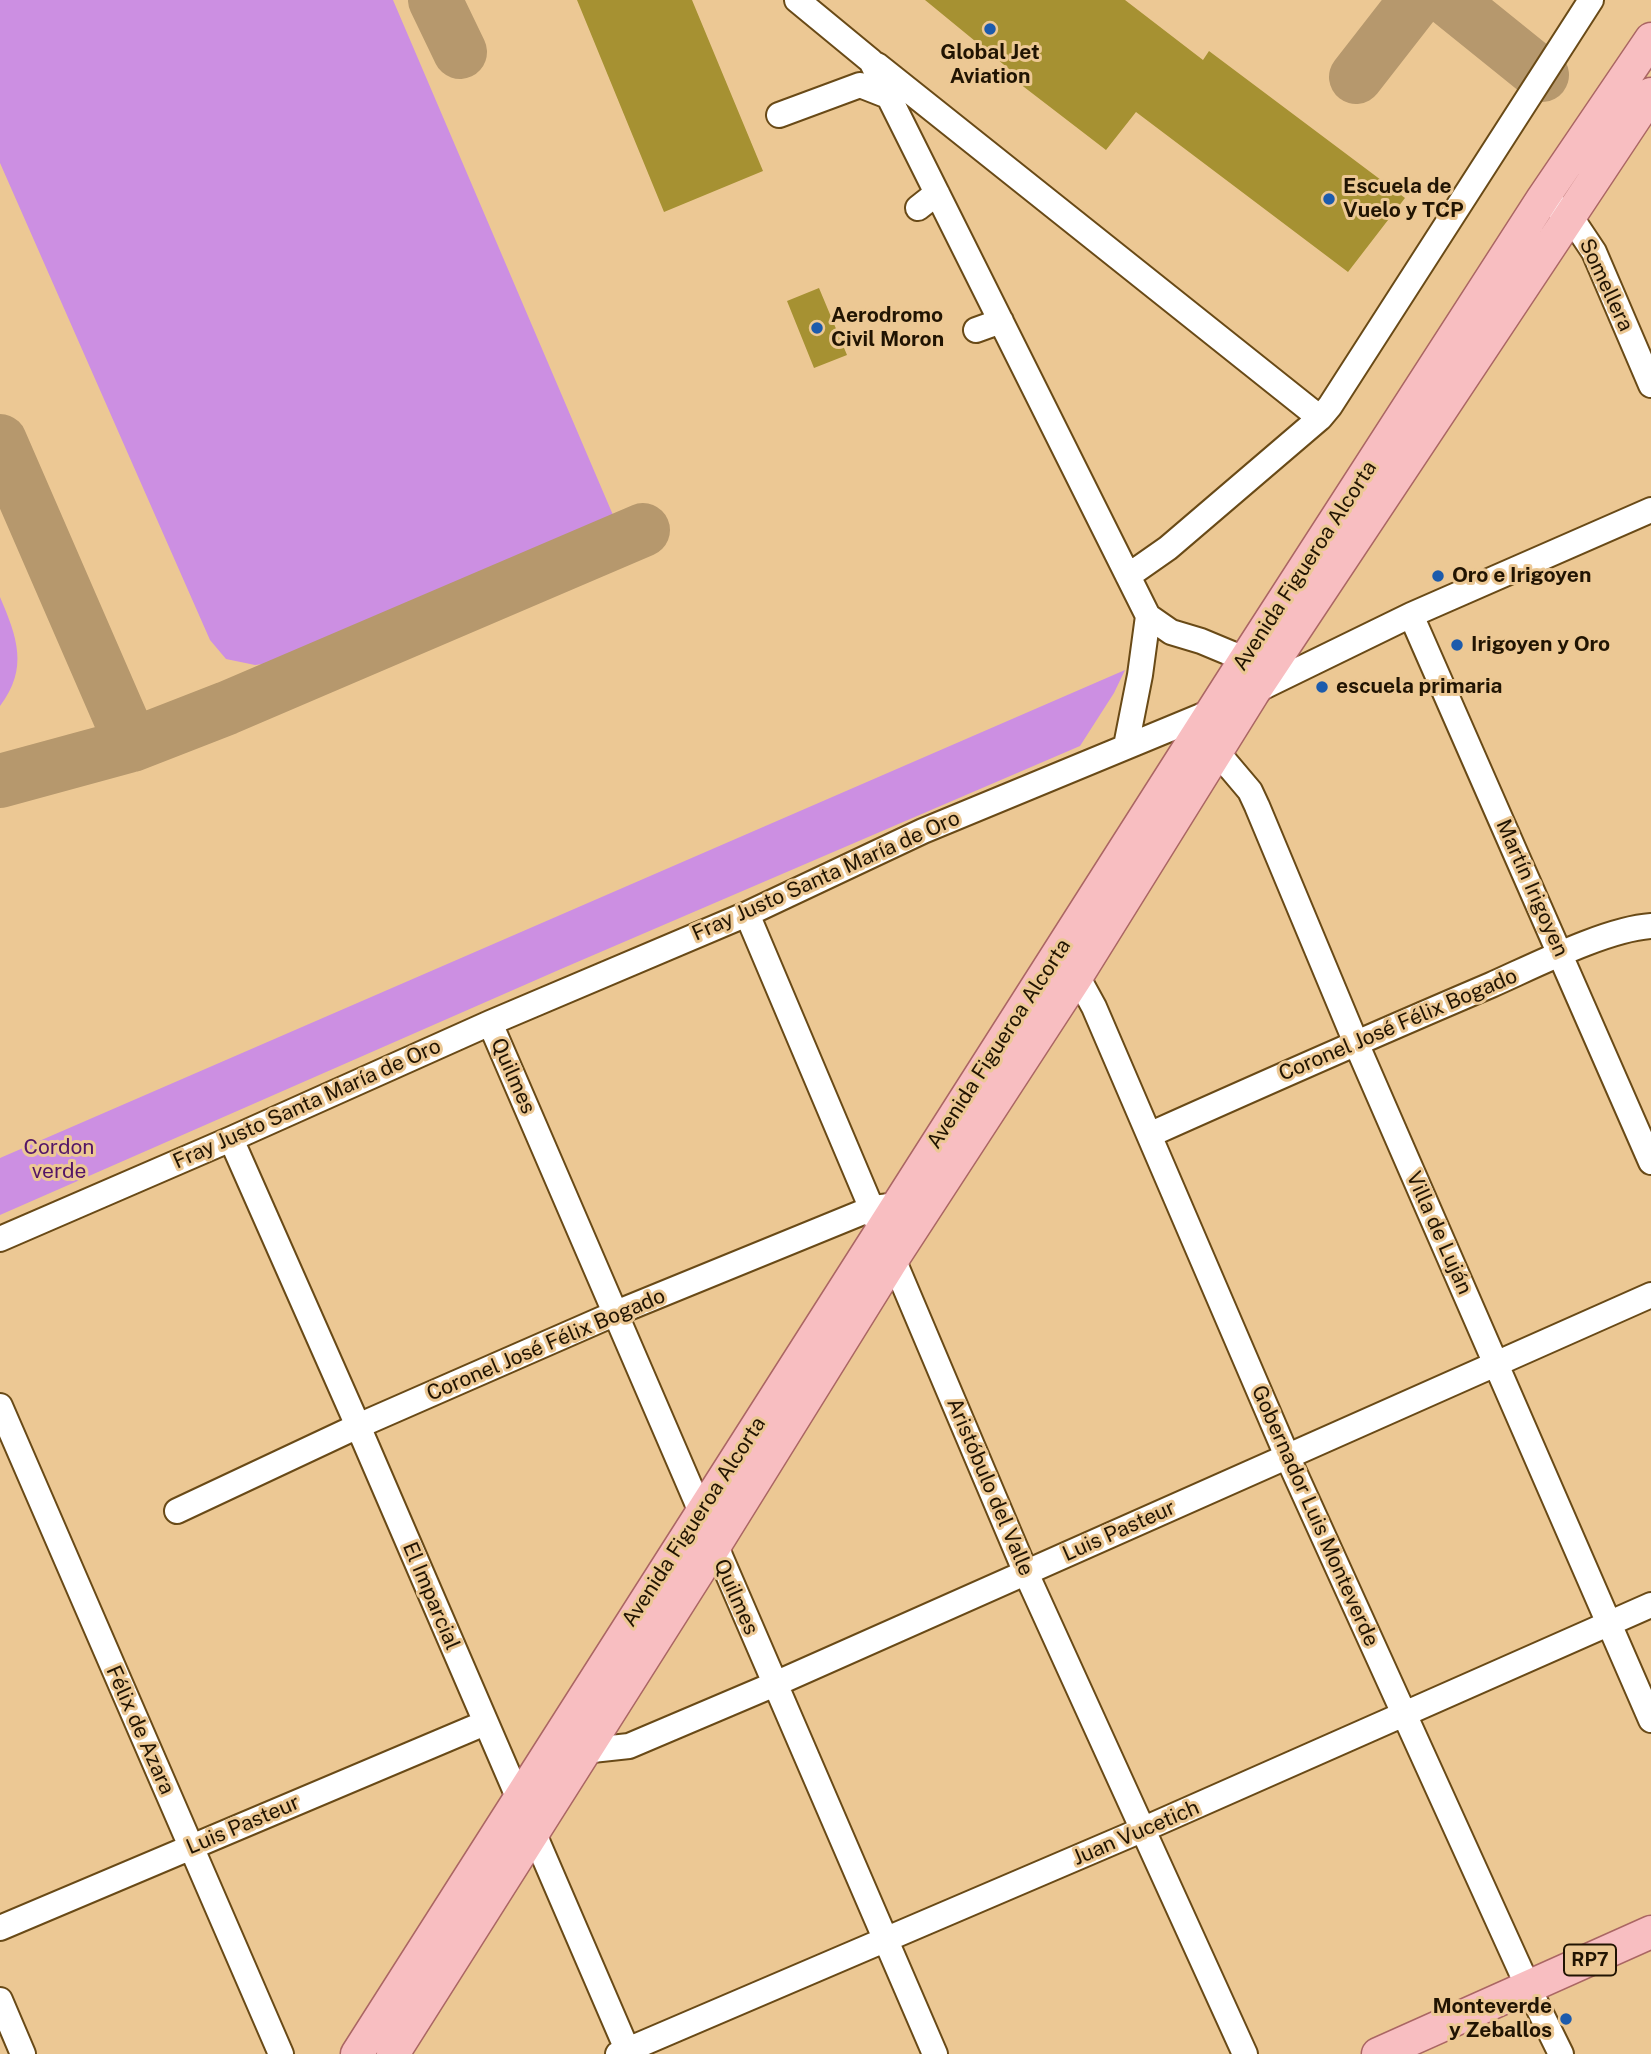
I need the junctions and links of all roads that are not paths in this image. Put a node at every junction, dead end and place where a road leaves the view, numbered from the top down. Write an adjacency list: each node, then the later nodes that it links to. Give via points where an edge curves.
1 (1591, 0): 13 (street)
2 (796, 2): 4 (street)
3 (1651, 39): 8 (main road, Avenida Figueroa Alcorta)
4 (871, 61): 6 (street); 13 (street)
5 (1651, 94): 9 (main road, Avenida Figueroa Alcorta)
6 (888, 96): 7 (street, via 860,85); 10 (street, via 927,201)
7 (779, 115)
8 (1543, 198): 9 (street, Somellera); 18 (main road, Avenida Figueroa Alcorta)
9 (1570, 216): 12 (street, Somellera, via 1594,252); 18 (main road, Avenida Figueroa Alcorta)
10 (1001, 321): 11 (street); 15 (street)
11 (976, 330)
12 (1651, 385)
13 (1320, 418): 15 (street, via 1168,548)
14 (1651, 510): 16 (street)
15 (1128, 576): 17 (street)
16 (1411, 615): 18 (street); 24 (street, Martín Irigoyen)
17 (1148, 616): 18 (street); 20 (street)
18 (1255, 674): 19 (main road, Avenida Figueroa Alcorta); 21 (main road, Avenida Figueroa Alcorta)
19 (1214, 710): 20 (street, Fray Justo Santa María de Oro); 31 (main road, Avenida Figueroa Alcorta)
20 (1126, 746): 22 (street, Fray Justo Santa María de Oro, via 923,831)
21 (1217, 752): 25 (main road, Avenida Figueroa Alcorta); 27 (street, Villa de Luján, via 1250,791)
22 (747, 914): 26 (street, Fray Justo Santa María de Oro); 31 (street, Aristóbulo del Valle)
23 (1651, 926): 24 (street, Coronel José Félix Bogado)
24 (1561, 955): 27 (street, Coronel José Félix Bogado); 30 (street, Martín Irigoyen)
25 (1077, 976): 28 (street, Gobernador Luis Monteverde); 31 (main road, Avenida Figueroa Alcorta)
26 (490, 1023): 29 (street, Fray Justo Santa María de Oro); 34 (street, Quilmes)
27 (1356, 1043): 28 (street, Coronel José Félix Bogado); 35 (street, Villa de Luján)
28 (1149, 1135): 38 (street, Gobernador Luis Monteverde)
29 (231, 1139): 32 (street, Fray Justo Santa María de Oro); 37 (street, El Imparcial)
30 (1651, 1162)
31 (893, 1223): 34 (street, Coronel José Félix Bogado); 40 (main road, Avenida Figueroa Alcorta); 41 (main road, Avenida Figueroa Alcorta); 42 (street, Aristóbulo del Valle)
32 (0, 1239)
33 (1651, 1295): 35 (street, Luis Pasteur)
34 (616, 1313): 37 (street, Coronel José Félix Bogado); 40 (street, Quilmes)
35 (1496, 1364): 38 (street, Luis Pasteur); 44 (street, Villa de Luján)
36 (0, 1406): 53 (street, Félix de Azara)
37 (358, 1426): 39 (street, Coronel José Félix Bogado); 48 (street, El Imparcial)
38 (1287, 1457): 42 (street, Luis Pasteur); 46 (street, Gobernador Luis Monteverde)
39 (177, 1511)
40 (701, 1512): 41 (street, Quilmes); 50 (main road, Avenida Figueroa Alcorta)
41 (714, 1547): 45 (street, Quilmes); 49 (main road, Avenida Figueroa Alcorta)
42 (1026, 1573): 45 (street, Luis Pasteur); 51 (street, Aristóbulo del Valle)
43 (1651, 1605): 44 (street, Juan Vucetich)
44 (1609, 1623): 46 (street, Juan Vucetich); 47 (street, Villa de Luján)
45 (775, 1684): 49 (street, Luis Pasteur, via 629,1746); 56 (street, Quilmes)
46 (1405, 1716): 51 (street, Juan Vucetich); 57 (street, Gobernador Luis Monteverde)
47 (1651, 1720)
48 (485, 1723): 50 (street, El Imparcial); 53 (street, Luis Pasteur)
49 (583, 1751): 52 (main road, Avenida Figueroa Alcorta)
50 (519, 1797): 52 (street, El Imparcial); 62 (main road, Avenida Figueroa Alcorta)
51 (1144, 1829): 56 (street, Juan Vucetich); 65 (street, Aristóbulo del Valle)
52 (533, 1831): 59 (street, El Imparcial); 63 (main road, Avenida Figueroa Alcorta)
53 (191, 1847): 54 (street, Luis Pasteur); 61 (street, Félix de Azara)
54 (0, 1928)
55 (1651, 1932): 57 (main road, RP7)
56 (886, 1939): 59 (street, Juan Vucetich); 64 (street, Quilmes)
57 (1529, 1989): 66 (main road, RP7); 67 (street, Gobernador Luis Monteverde)
58 (0, 2000): 60 (street)
59 (625, 2053)
60 (23, 2054)
61 (281, 2054)
62 (357, 2054)
63 (393, 2054)
64 (936, 2054)
65 (1245, 2054)
66 (1378, 2054)
67 (1561, 2054)

